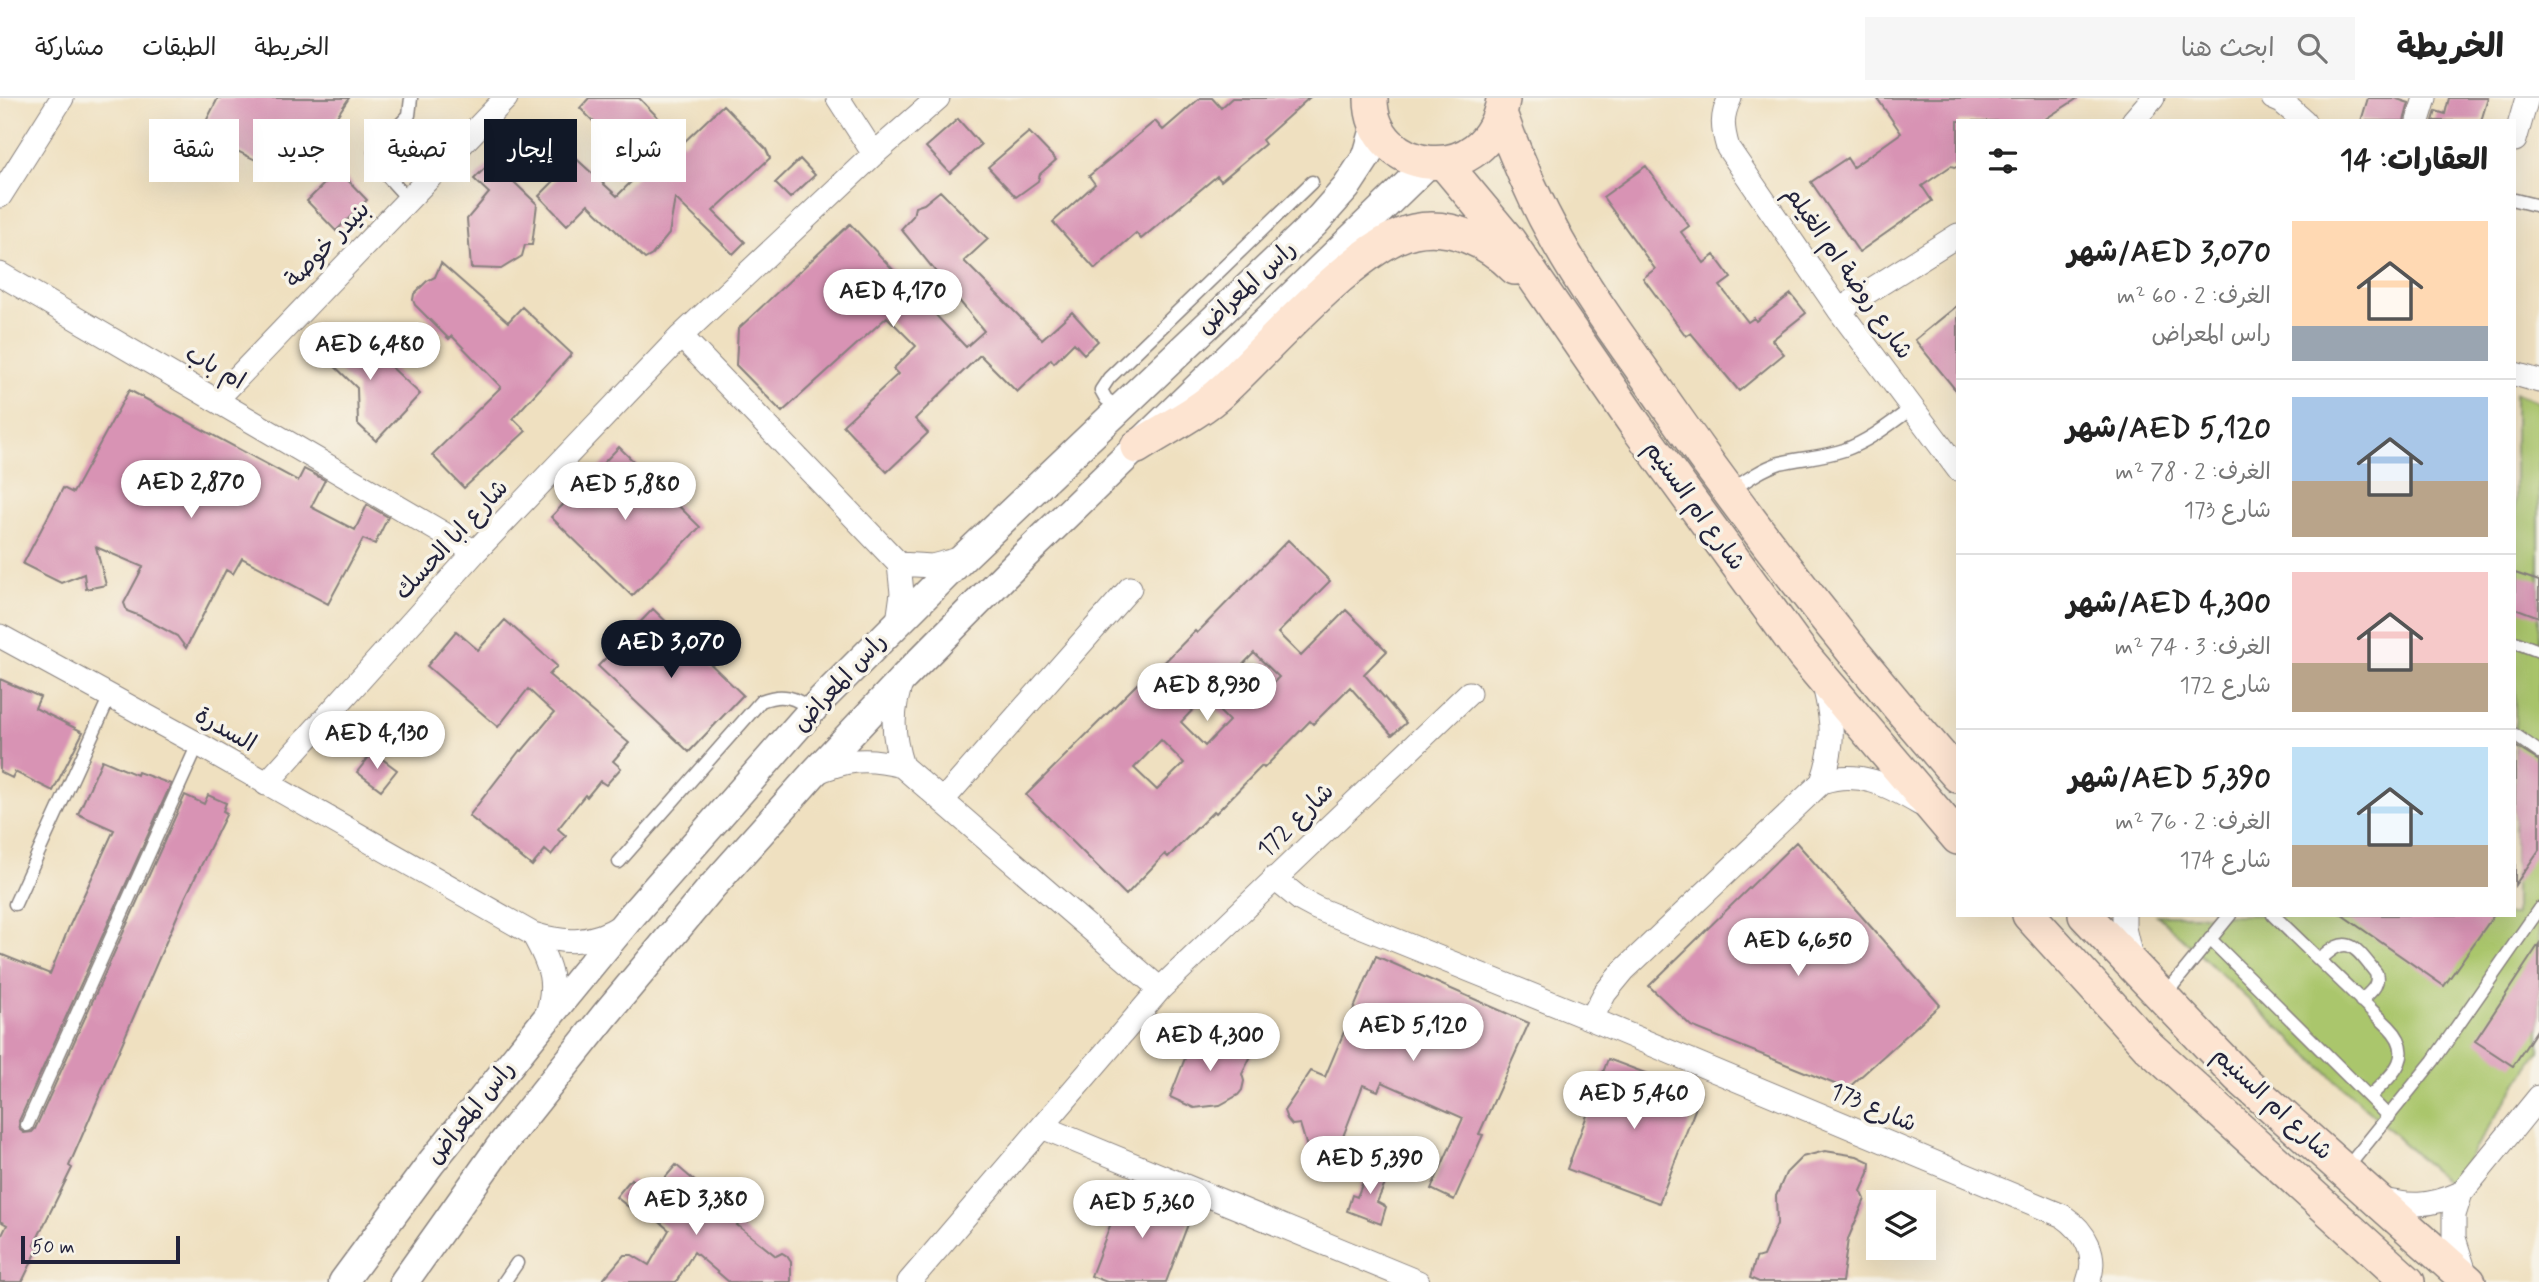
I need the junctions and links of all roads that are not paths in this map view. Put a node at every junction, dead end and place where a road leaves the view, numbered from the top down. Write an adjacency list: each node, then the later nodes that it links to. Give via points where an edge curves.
1 (62, 98): 21 (street)
2 (411, 98): 22 (lane, via 409,115 374,152 378,166)
3 (506, 98): 11 (street, بنيدر خوصة)
4 (838, 98): 18 (street)
5 (938, 98): 18 (street, شارع ابا الحسك)
6 (1730, 98): 28 (street, شارع روضة ام الغيلم, via 1722,130 1728,148)
7 (2153, 98): 14 (street)
8 (2273, 98): 15 (street)
9 (2425, 98): 16 (street)
10 (2527, 98): 17 (street)
11 (481, 107): 22 (street, بنيدر خوصة)
12 (1502, 107): 19 (main road, via 1492,134 1479,148 1462,158); 37 (main road, شارع ام السنيم, via 1519,164 1574,269)
13 (1373, 112): 19 (main road, via 1386,139 1398,151); 33 (street, راس المعراض, via 1367,156 1346,188)
14 (2135, 119)
15 (2303, 119)
16 (2419, 119)
17 (2516, 136)
18 (874, 154): 29 (street, شارع ابا الحسك)
19 (1436, 163): 27 (main road, شارع ام السنيم, via 1486,211); 35 (street, راس المعراض)
20 (1312, 182): 33 (lane, via 1109,378 1101,390)
21 (0, 196)
22 (408, 199): 32 (street, بنيدر خوصة)
23 (2516, 200): 24 (lane)
24 (2539, 206)
25 (1956, 236): 28 (street)
26 (0, 274): 32 (street, ام باب)
27 (1557, 310): 35 (main road, via 1507,260 1483,243 1434,228 1401,235 1381,244 1350,269 1219,394); 47 (main road, شارع ام السنيم)
28 (1839, 310): 34 (street, شارع روضة ام الغيلم)
29 (681, 336): 38 (street, شارع ابا الحسك); 40 (street)
30 (2516, 374): 31 (street)
31 (2539, 382)
32 (216, 399): 38 (street, ام باب)
33 (1121, 408): 39 (street, راس المعراض)
34 (1912, 408): 36 (street, شارع روضة ام الغيلم); 37 (lane, via 1854,446 1778,464)
35 (1137, 447): 46 (street, راس المعراض)
36 (1956, 466)
37 (1728, 492): 56 (main road, شارع ام السنيم, via 1870,674)
38 (475, 552): 58 (street, شارع ابا الحسك)
39 (963, 558): 40 (street, via 932,566); 42 (street, راس المعراض)
40 (899, 564): 42 (street)
41 (1130, 588): 59 (street)
42 (898, 622): 50 (street, راس المعراض)
43 (0, 636): 49 (street, السدرة)
44 (2516, 642): 45 (lane)
45 (2539, 651)
46 (904, 677): 54 (street, via 892,721); 55 (street, راس المعراض)
47 (1824, 682): 57 (street, via 1833,745); 60 (main road, شارع ام السنيم)
48 (1469, 693): 63 (street, شارع 172)
49 (110, 696): 52 (street, السدرة); 64 (lane)
50 (811, 711): 62 (lane, via 783,695 761,701); 71 (street, راس المعراض)
51 (2516, 736): 53 (lane)
52 (198, 744): 58 (street, السدرة); 84 (lane)
53 (2539, 752)
54 (902, 765): 55 (street, via 856,760); 59 (street)
55 (814, 774): 93 (street, راس المعراض, via 606,1014 499,1149)
56 (1956, 774)
57 (1822, 782): 60 (street, via 1844,777 1873,780); 79 (street, via 1624,970)
58 (266, 783): 72 (street, السدرة)
59 (943, 800): 76 (street)
60 (1936, 813): 61 (main road, شارع ام السنيم)
61 (1956, 836)
62 (619, 862)
63 (1274, 878): 76 (street, شارع 172); 79 (street, شارع 173, via 1316,908)
64 (15, 904)
65 (2539, 909): 83 (lane, via 2475,1004)
66 (2031, 917): 91 (main road, شارع ام السنيم, via 2148,1045)
67 (2087, 917): 75 (main road, شارع ام السنيم)
68 (2124, 917): 75 (street)
69 (2229, 917): 73 (lane)
70 (2275, 917): 74 (lane)
71 (627, 921): 72 (street, السدرة, via 602,936 573,942); 80 (street, راس المعراض)
72 (533, 934): 80 (street, via 552,977 552,1000)
73 (2210, 939): 77 (lane); 81 (lane)
74 (2320, 960): 78 (lane); 78 (lane, via 2340,944 2356,950 2377,977 2375,987)
75 (2132, 965): 77 (main road, شارع ام السنيم)
76 (1160, 989): 85 (street, شارع 172)
77 (2163, 997): 86 (main road, شارع ام السنيم, via 2238,1076)
78 (2361, 1000): 81 (lane, via 2395,1033 2402,1050 2397,1068)
79 (1591, 1020): 90 (street, شارع 173, via 2063,1216 2084,1235)
80 (544, 1022): 92 (street, راس المعراض)
81 (2369, 1097): 83 (lane)
82 (2539, 1097): 87 (street)
83 (2389, 1117): 86 (lane)
84 (27, 1125)
85 (1042, 1127): 95 (street, شارع 172); 96 (street)
86 (2344, 1171): 88 (main road, شارع ام السنيم)
87 (2461, 1193): 88 (street, via 2417,1205); 97 (street, via 2454,1215 2454,1238)
88 (2371, 1196): 97 (main road, شارع ام السنيم)
89 (517, 1263): 94 (lane)
90 (2093, 1280)
91 (2407, 1281)
92 (343, 1282)
93 (404, 1282)
94 (504, 1282)
95 (909, 1282)
96 (1418, 1282)
97 (2469, 1282)

